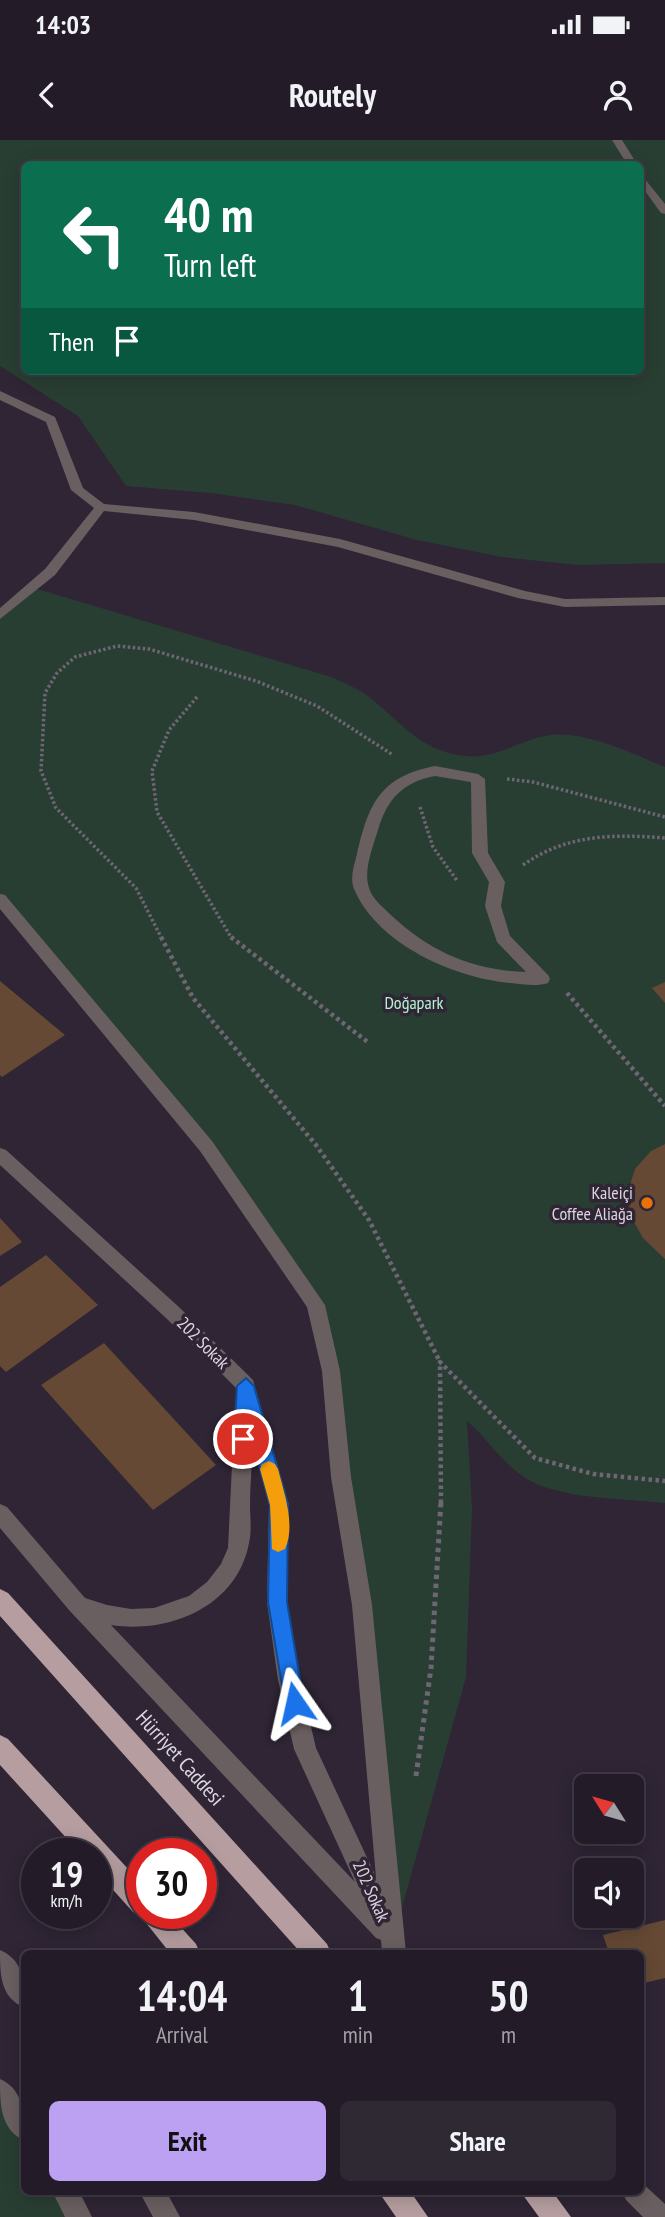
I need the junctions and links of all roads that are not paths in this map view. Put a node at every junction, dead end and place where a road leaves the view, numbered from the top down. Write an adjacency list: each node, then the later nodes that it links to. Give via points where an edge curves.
1 (617, 140): 2 (street)
2 (630, 161)
3 (644, 182): 4 (street)
4 (665, 211)
5 (0, 395): 6 (street, via 51,420 77,490)
6 (101, 507): 7 (street, via 194,516 340,543 565,603); 8 (street, via 50,572)
7 (665, 601)
8 (0, 615)
9 (0, 899): 19 (street, via 209,1150 316,1305 331,1371 341,1477 362,1605)
10 (542, 979): 10 (street, via 503,938 493,906 497,882 480,853 478,779 435,771 420,773 389,791 375,810 361,869 361,887 384,918 447,965 498,977)
11 (0, 1155): 12 (street, 202 Sokak)
12 (246, 1386): 15 (street, via 239,1546 226,1575 203,1599 173,1615 139,1621 105,1617); 19 (street, 202 Sokak, via 279,1505 277,1602 305,1749)
13 (0, 1513): 15 (street)
14 (0, 1600): 21 (highway, Hürriyet Caddesi)
15 (76, 1603): 19 (street)
16 (0, 1746): 17 (highway)
17 (126, 1885)
18 (165, 1929): 20 (highway)
19 (397, 1949)
20 (184, 1950)
21 (315, 1950)
22 (0, 1962): 23 (street)
23 (21, 1991)
24 (0, 2091): 25 (street)
25 (21, 2122)
26 (67, 2195): 31 (street)
27 (154, 2195): 32 (street)
28 (395, 2195): 33 (highway)
29 (538, 2195): 34 (highway)
30 (639, 2195): 35 (street)
31 (79, 2217)
32 (167, 2217)
33 (414, 2217)
34 (557, 2217)
35 (660, 2217)

